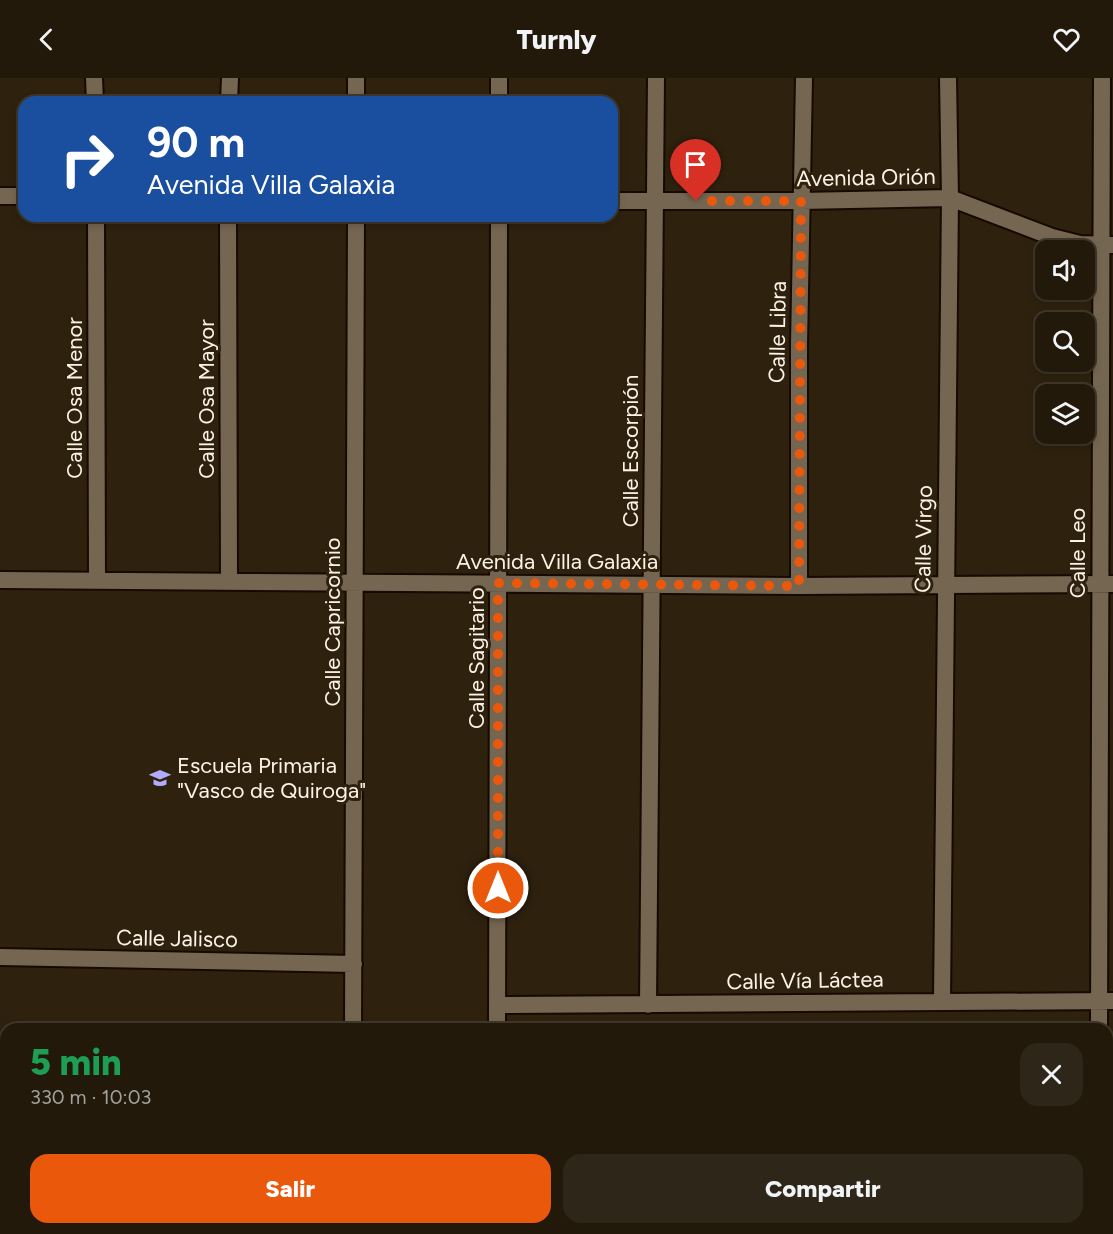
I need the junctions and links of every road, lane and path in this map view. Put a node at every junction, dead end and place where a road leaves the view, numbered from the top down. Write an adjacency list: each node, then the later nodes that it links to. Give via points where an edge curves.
1 (94, 78): 9 (street)
2 (230, 78): 10 (street)
3 (356, 78): 11 (street)
4 (499, 78): 12 (street)
5 (656, 78): 17 (street, Calle Escorpión)
6 (804, 78): 18 (street, Calle Libra)
7 (948, 78): 15 (street, Calle Virgo)
8 (1102, 78): 23 (street, Calle Leo)
9 (95, 96)
10 (229, 96)
11 (356, 96)
12 (499, 96)
13 (0, 196): 14 (street)
14 (18, 196)
15 (950, 198): 18 (street, Avenida Orión); 23 (street, Avenida Orión, via 1052,237); 31 (street, Calle Virgo)
16 (618, 201): 17 (street, Avenida Orión)
17 (654, 201): 18 (street, Avenida Orión); 30 (street, Calle Escorpión)
18 (801, 201): 32 (street, Calle Libra)
19 (96, 222): 24 (street, Calle Osa Menor)
20 (228, 222): 26 (street, Calle Osa Mayor)
21 (356, 222): 27 (street, Calle Capricornio)
22 (499, 222): 28 (street, Calle Sagitario)
23 (1107, 245): 29 (street, Calle Leo)
24 (97, 579): 25 (street, Avenida Villa Galaxia); 26 (street, Avenida Villa Galaxia)
25 (0, 580)
26 (229, 582): 27 (street, Avenida Villa Galaxia)
27 (355, 582): 28 (street, Avenida Villa Galaxia); 34 (street, Calle Capricornio)
28 (498, 583): 30 (street, Avenida Villa Galaxia); 37 (street, Calle Sagitario)
29 (1106, 583): 31 (street, Avenida Villa Galaxia); 36 (street, Calle Leo)
30 (652, 584): 32 (street, Avenida Villa Galaxia); 38 (street, Calle Escorpión)
31 (944, 584): 32 (street, Avenida Villa Galaxia); 35 (street, Calle Virgo)
32 (799, 586)
33 (0, 957): 34 (street, Calle Jalisco)
34 (354, 964): 39 (street, Calle Capricornio)
35 (942, 1000): 36 (street, Calle Vía Láctea); 38 (street, Calle Vía Láctea)
36 (1106, 1001): 41 (street, Calle Leo)
37 (497, 1005): 38 (street, Calle Vía Láctea); 40 (street, Calle Sagitario)
38 (648, 1005)
39 (353, 1023)
40 (497, 1023)
41 (1100, 1023)

